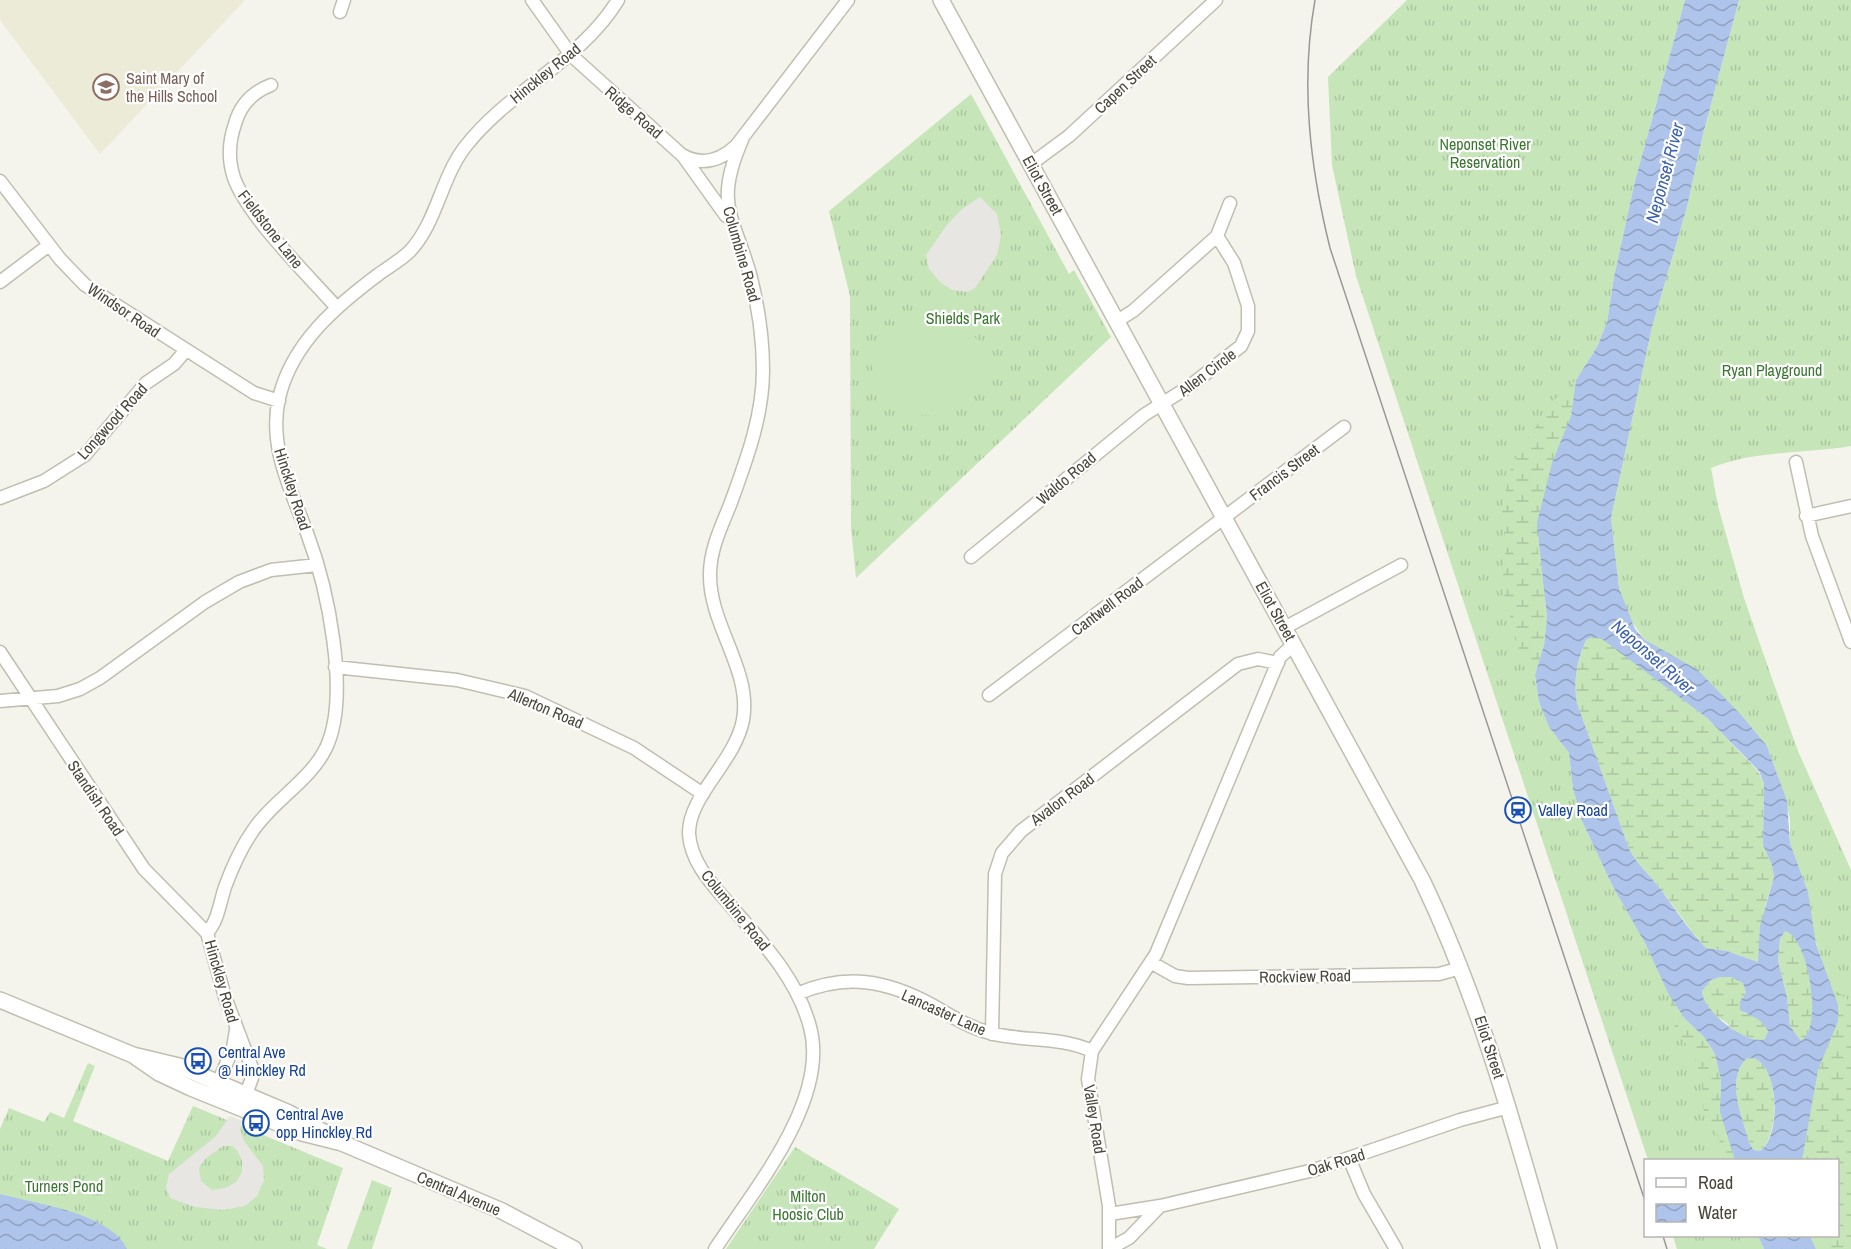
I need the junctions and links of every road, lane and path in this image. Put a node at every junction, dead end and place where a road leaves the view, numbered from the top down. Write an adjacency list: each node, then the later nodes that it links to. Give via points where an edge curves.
1 (532, 0): 6 (street, Ridge Road)
2 (618, 0): 6 (street, Hinckley Road)
3 (848, 0): 8 (street, Columbine Road)
4 (941, 0): 10 (street, Eliot Street)
5 (1216, 0): 10 (street, Capen Street, via 1069,136)
6 (571, 55): 9 (street, Ridge Road); 17 (street, Hinckley Road, via 507,104 472,139 453,166 415,245)
7 (271, 85): 17 (street, Fieldstone Lane, via 256,92 238,114 230,142 232,172 257,217)
8 (742, 140): 9 (street, Columbine Road, via 723,156 706,161); 13 (street, Columbine Road, via 727,195)
9 (683, 156): 13 (street, Ridge Road)
10 (1031, 164): 18 (street, Eliot Street)
11 (0, 181): 15 (street, Windsor Road)
12 (1230, 203): 14 (street)
13 (733, 228): 40 (street, Columbine Road, via 756,300 763,382 751,444 715,544 710,574 714,610 743,687 744,716 733,751)
14 (1217, 236): 18 (street); 21 (street, Allen Circle, via 1234,263 1244,291 1250,323 1246,339 1190,386)
15 (49, 245): 16 (street); 19 (street, Windsor Road, via 94,292)
16 (0, 282)
17 (337, 309): 20 (street, Hinckley Road, via 304,344)
18 (1117, 321): 21 (street, Eliot Street)
19 (186, 350): 20 (street, Windsor Road, via 254,393); 24 (street, Longwood Road, via 174,364 146,383 77,461 33,486)
20 (279, 401): 29 (street, Hinckley Road, via 276,427 280,459)
21 (1163, 402): 27 (street, Eliot Street); 28 (street, Waldo Road)
22 (1344, 427): 27 (street, Francis Street)
23 (1796, 462): 26 (street)
24 (0, 498)
25 (1851, 506): 26 (street)
26 (1806, 516): 32 (street)
27 (1225, 518): 31 (street, Eliot Street); 37 (street, Cantwell Road)
28 (971, 557)
29 (317, 565): 36 (street, Hinckley Road); 38 (street, via 271,570 250,577 210,598 90,684 58,696)
30 (1401, 565): 31 (street)
31 (1286, 627): 33 (street, Eliot Street)
32 (1851, 642)
33 (1294, 644): 35 (street, Valley Road, via 1284,651); 43 (street, Eliot Street, via 1422,880)
34 (0, 651): 38 (street, Standish Road)
35 (1278, 663): 42 (street, Valley Road); 47 (street, Avalon Road, via 1258,659 1238,664 1008,845 999,862 994,886)
36 (335, 667): 40 (street, Allerton Road, via 457,680 525,696 639,751); 41 (street, Hinckley Road, via 335,716 327,746 248,837)
37 (989, 695)
38 (29, 697): 39 (street); 41 (street, Standish Road, via 144,870)
39 (0, 701)
40 (703, 794): 44 (street, Columbine Road, via 690,825 696,859 710,882 771,953)
41 (207, 933): 46 (street, Hinckley Road)
42 (1152, 963): 43 (street, Rockview Road, via 1174,976 1188,978 1439,974); 48 (street, Valley Road)
43 (1461, 968): 51 (street, Eliot Street)
44 (797, 994): 47 (street, Lancaster Lane, via 839,980 875,984 910,995); 56 (street, Columbine Road, via 813,1039 809,1083 779,1152)
45 (0, 1000): 49 (street, Central Avenue, via 133,1055 166,1076)
46 (236, 1029): 49 (street, Hinckley Road, via 233,1048); 50 (street, Hinckley Road, via 252,1068)
47 (992, 1034): 48 (street, Lancaster Lane, via 1067,1041)
48 (1092, 1051): 54 (street, Valley Road, via 1089,1089)
49 (215, 1089): 50 (street, Central Avenue)
50 (243, 1101): 55 (street, Central Avenue, via 302,1133 342,1143 502,1211)
51 (1509, 1107): 52 (street, Oak Road); 59 (street, Eliot Street)
52 (1349, 1158): 53 (street, Oak Road); 58 (street, via 1364,1194)
53 (1160, 1206): 54 (street, Oak Road); 57 (street, via 1129,1238)
54 (1110, 1214): 57 (street, Valley Road)
55 (574, 1249)
56 (715, 1249)
57 (1109, 1249)
58 (1396, 1249)
59 (1550, 1249)

